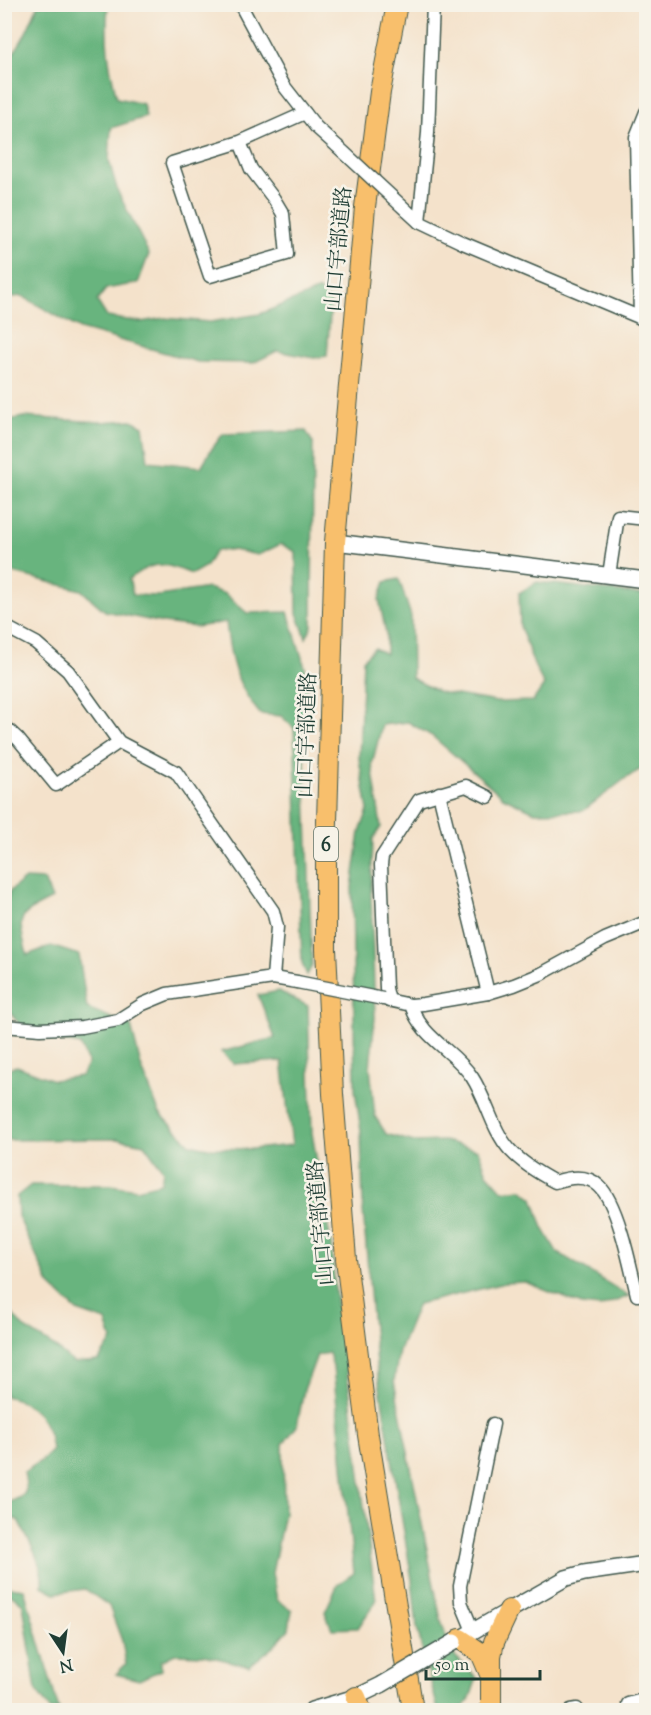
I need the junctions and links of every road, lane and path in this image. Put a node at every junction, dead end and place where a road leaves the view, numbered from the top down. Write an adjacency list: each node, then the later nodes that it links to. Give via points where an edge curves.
1 (240, 4): 5 (street, via 284,86)
2 (397, 4): 11 (main road, 山口宇部道路 / 6, via 380,92 365,207)
3 (433, 4): 8 (street, via 428,133)
4 (646, 112): 7 (street, via 636,137)
5 (305, 113): 6 (street); 8 (street, bridge)
6 (240, 142): 6 (street, via 251,169 283,214 287,254 210,276 172,163)
7 (642, 212): 9 (street)
8 (418, 222): 9 (street)
9 (643, 319)
10 (646, 519): 12 (street, via 618,516)
11 (335, 542): 12 (street); 36 (main road, 山口宇部道路 / 6, via 326,856 333,1094 346,1259 368,1435)
12 (609, 575): 13 (street)
13 (646, 580)
14 (4, 626): 16 (street, via 36,643 68,671)
15 (4, 726): 16 (street, via 56,784)
16 (119, 742): 21 (street, via 176,772 273,911 277,927)
17 (439, 793): 18 (street, via 466,786); 22 (street); 23 (street, via 419,800 382,856)
18 (488, 797)
19 (646, 922): 20 (street); 22 (street, via 604,939 541,974)
20 (646, 930)
21 (273, 978): 23 (street, bridge); 25 (street, via 167,994 118,1020 82,1027)
22 (488, 993): 24 (street)
23 (386, 1000): 24 (street)
24 (411, 1005): 26 (street, via 421,1028 471,1076 510,1150 555,1182 569,1177 589,1179 600,1186 624,1239 637,1295)
25 (4, 1026)
26 (646, 1294)
27 (493, 1424): 30 (street, via 460,1586)
28 (646, 1564): 29 (street, via 566,1578)
29 (509, 1610): 30 (street); 31 (main road, via 494,1642)
30 (463, 1637): 31 (main road, via 481,1653); 33 (street, bridge, via 381,1685)
31 (490, 1676): 37 (main road)
32 (646, 1699): 34 (street)
33 (358, 1704): 35 (street)
34 (628, 1704)
35 (312, 1710)
36 (415, 1710)
37 (491, 1710)

